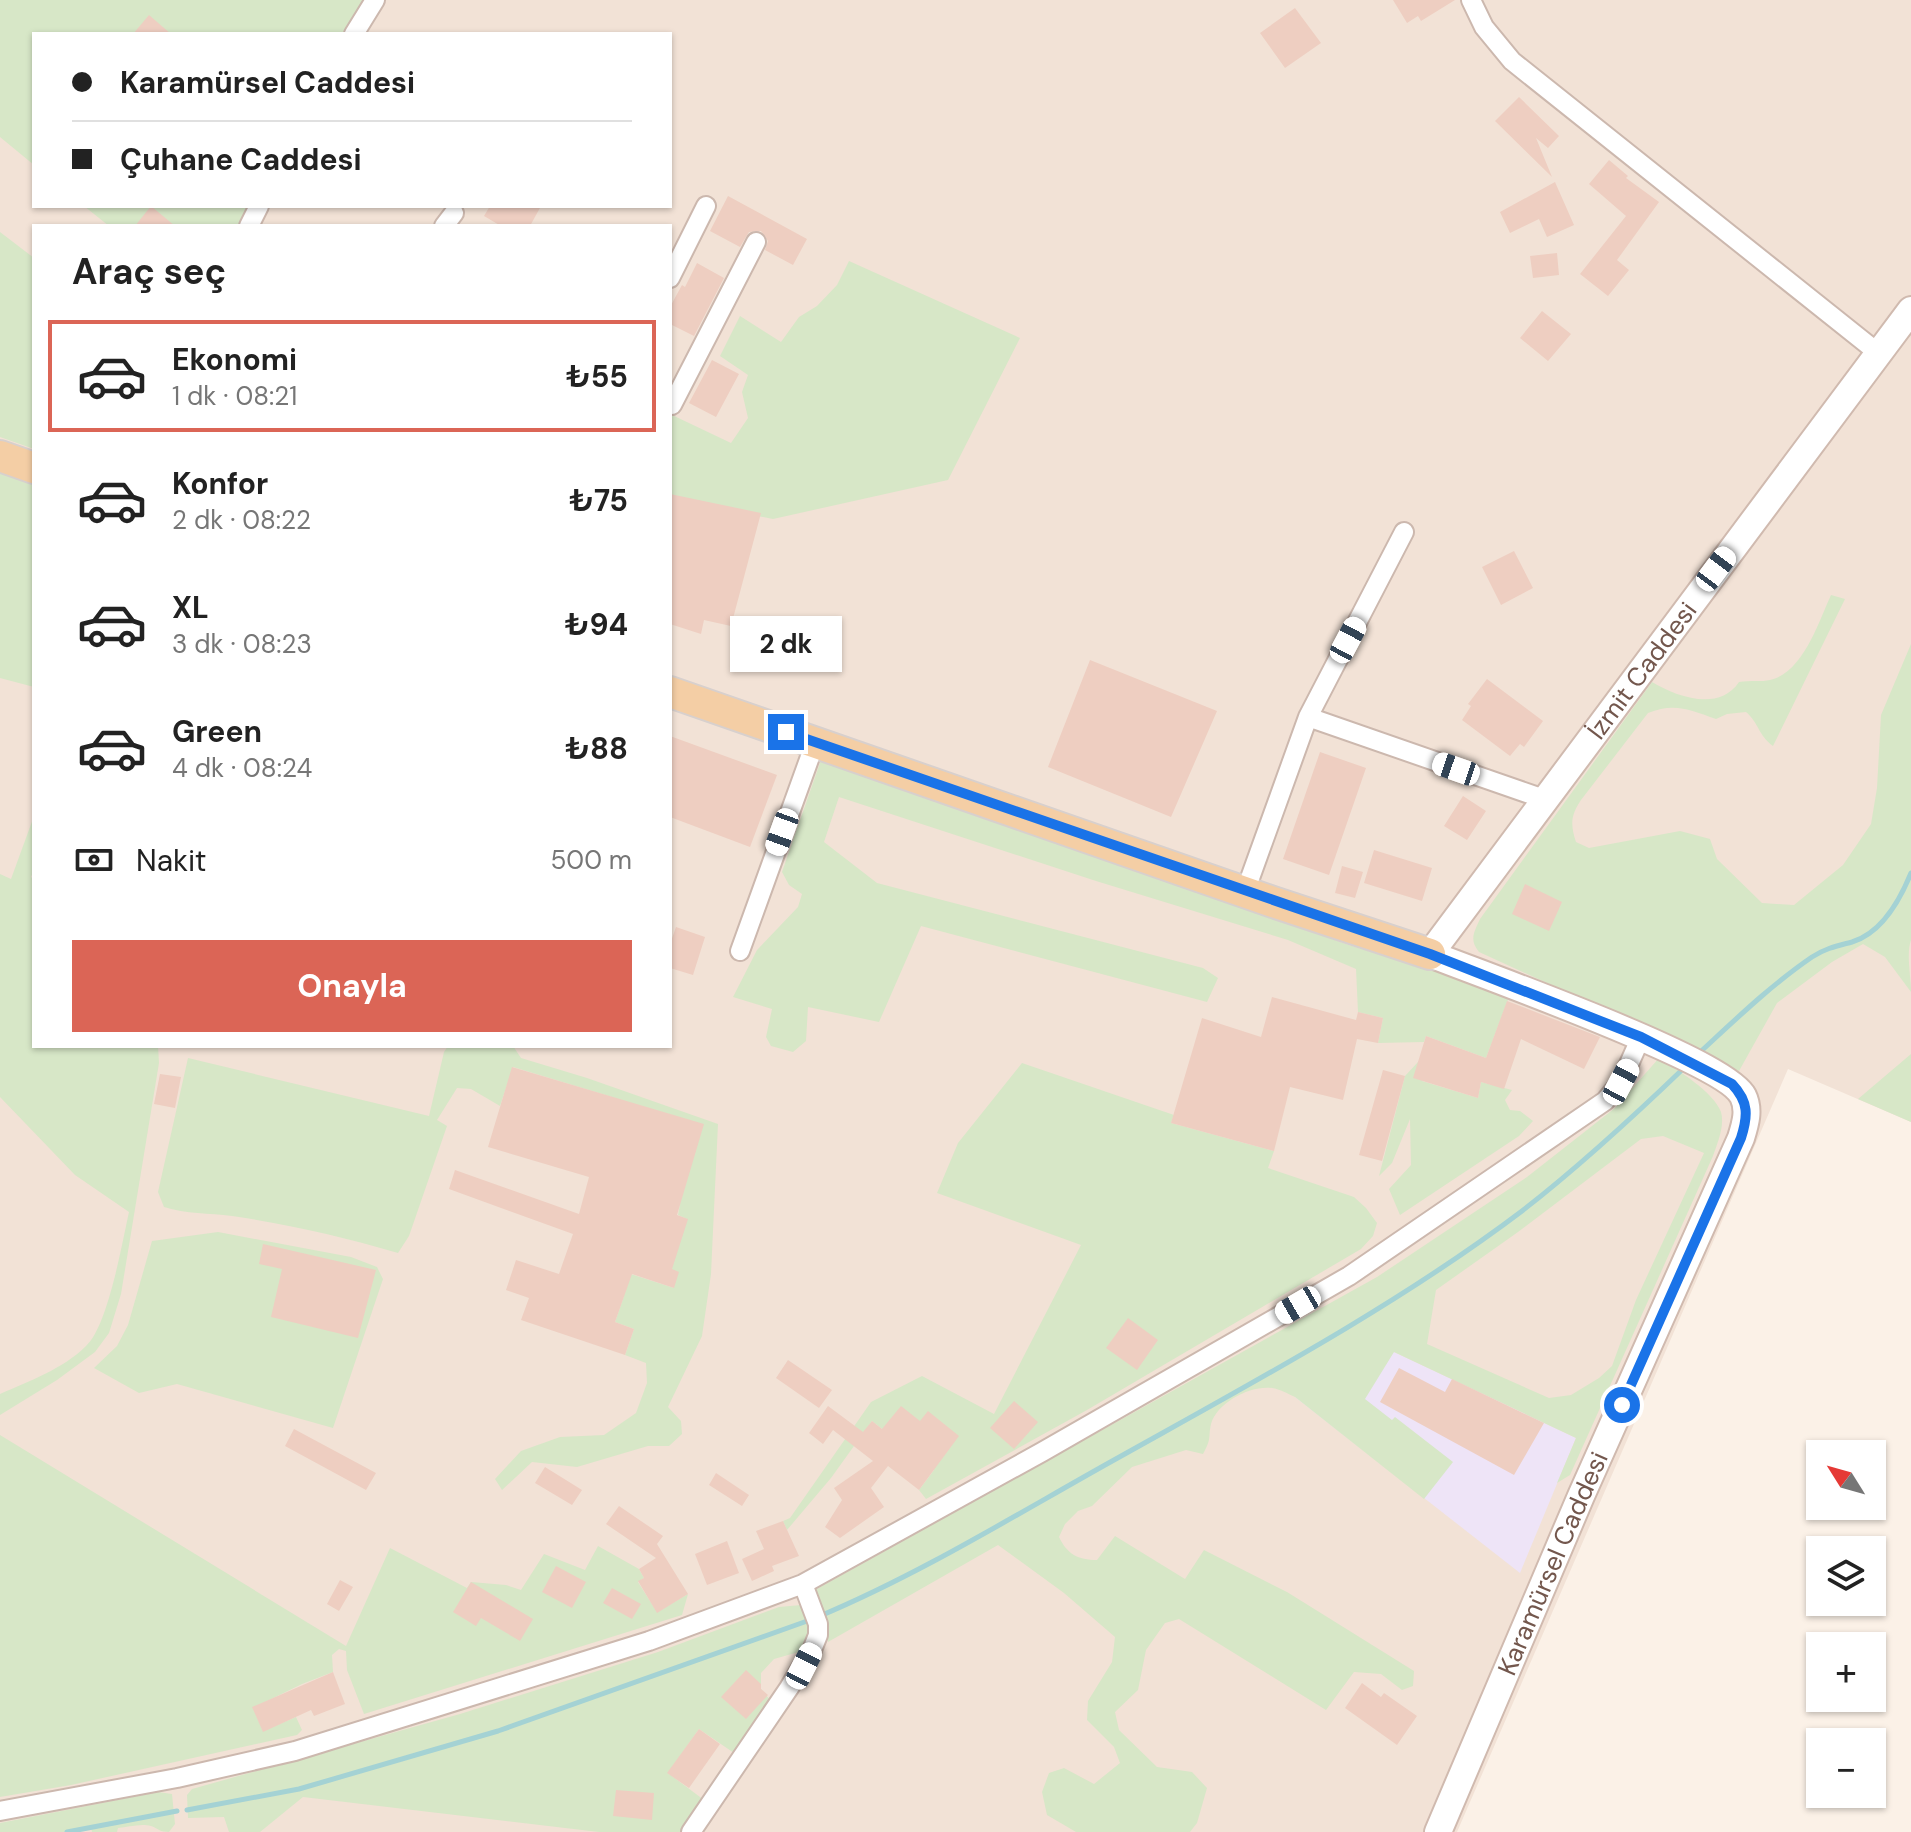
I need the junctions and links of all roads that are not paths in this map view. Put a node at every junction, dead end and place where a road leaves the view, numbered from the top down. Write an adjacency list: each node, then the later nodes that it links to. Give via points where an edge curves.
1 (375, 0): 3 (street)
2 (1471, 0): 8 (street, via 1484,27 1512,61)
3 (355, 32)
4 (706, 206): 6 (street)
5 (756, 242): 9 (street)
6 (672, 274)
7 (1911, 310): 8 (main road, İzmit Caddesi)
8 (1877, 352): 16 (main road, İzmit Caddesi)
9 (672, 405)
10 (0, 456): 11 (main road)
11 (32, 467)
12 (1404, 532): 14 (street)
13 (672, 693): 15 (main road)
14 (1308, 717): 16 (street); 17 (street)
15 (815, 743): 17 (main road); 18 (street)
16 (1544, 799): 19 (main road, İzmit Caddesi)
17 (1245, 892): 19 (main road)
18 (740, 951)
19 (1430, 954): 20 (main road, Karamürsel Caddesi)
20 (1652, 1042): 21 (street, via 1605,1101 1349,1276); 24 (main road, Karamürsel Caddesi, via 1732,1084 1747,1107 1741,1138)
21 (803, 1584): 22 (street, via 649,1641 295,1751); 23 (street, via 818,1635 804,1666)
22 (0, 1811)
23 (691, 1832)
24 (1438, 1832)

